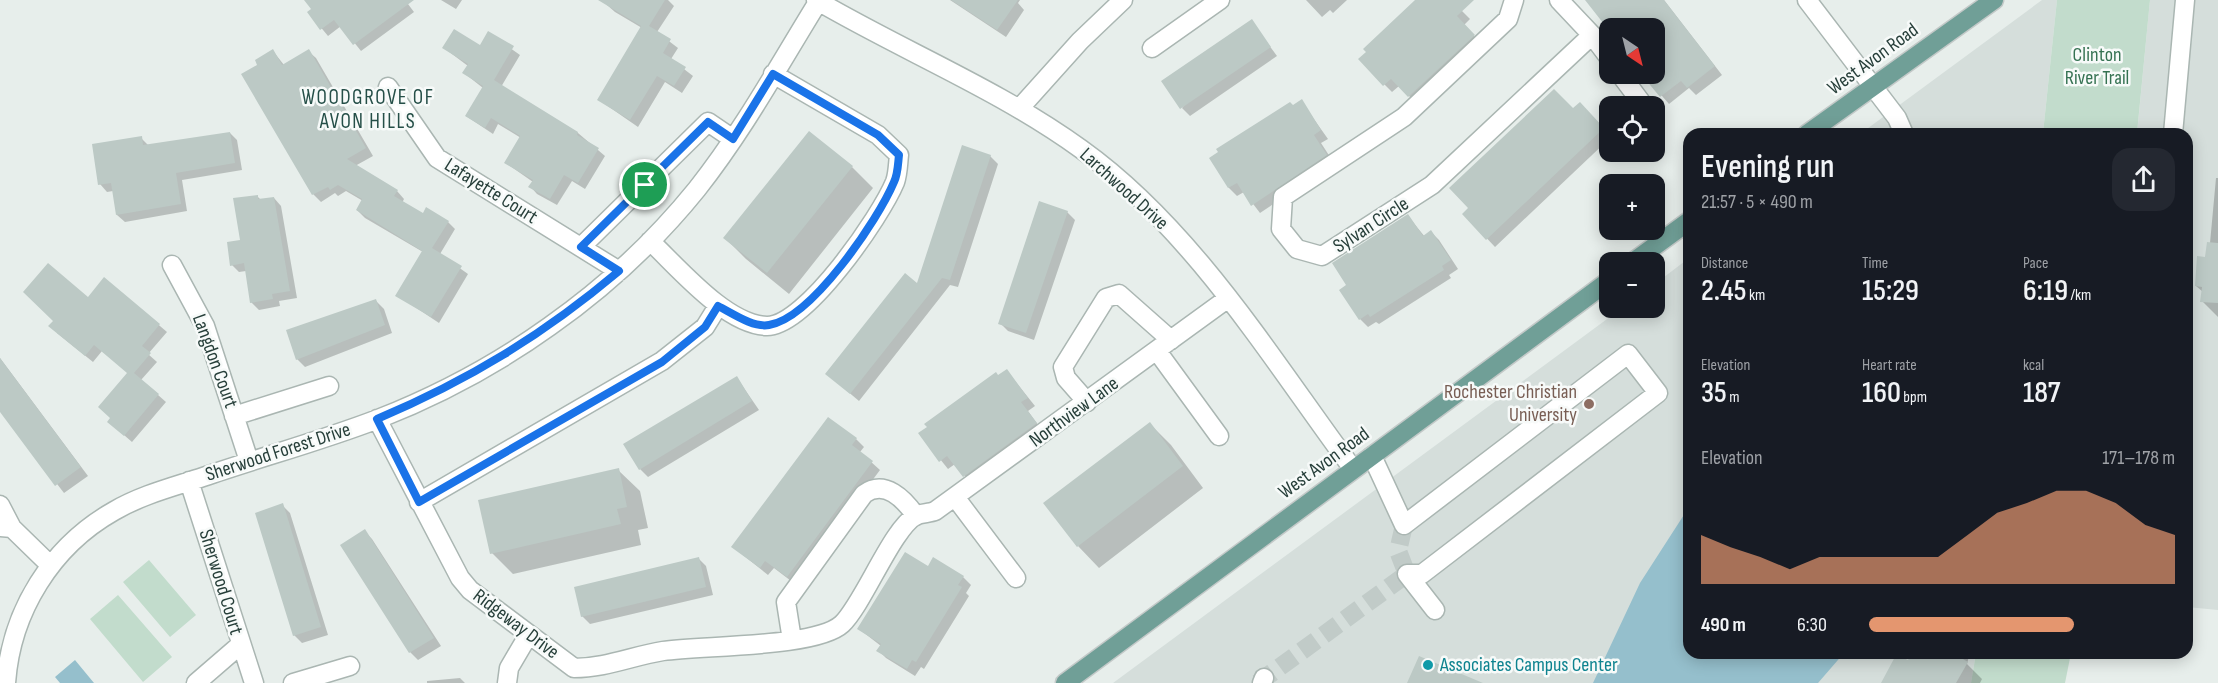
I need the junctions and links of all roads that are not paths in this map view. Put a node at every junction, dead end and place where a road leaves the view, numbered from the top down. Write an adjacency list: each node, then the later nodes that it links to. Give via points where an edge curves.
1 (1122, 0): 15 (street)
2 (1220, 0): 11 (street)
3 (1514, 0): 9 (street, Sylvan Circle, via 1508,19 1404,117 1283,197 1281,229 1297,249 1322,256 1432,185)
4 (1559, 0): 9 (street)
5 (1807, 0): 13 (street)
6 (1994, 0): 13 (main road, West Avon Road)
7 (2186, 0): 18 (street)
8 (817, 1): 12 (street, Sherwood Forest Drive); 15 (street, Larchwood Drive)
9 (1592, 35): 10 (street)
10 (1599, 44)
11 (1152, 48)
12 (773, 74): 19 (street, Sherwood Forest Drive); 28 (street, via 878,135 899,155 896,180 850,254 814,297 789,317 768,326)
13 (1873, 86): 16 (main road, West Avon Road); 17 (street)
14 (388, 87): 22 (street, Lafayette Court, via 437,158)
15 (1019, 109): 27 (street, Larchwood Drive, via 1082,149 1125,184 1165,224)
16 (1816, 128)
17 (1901, 128)
18 (2174, 128)
19 (733, 139): 21 (street, Sherwood Forest Drive); 22 (street, via 708,122)
20 (1683, 225): 23 (main road)
21 (650, 241): 25 (street, Sherwood Forest Drive); 28 (street)
22 (581, 247): 25 (street, Lafayette Court)
23 (1646, 252)
24 (172, 266): 32 (street, Langdon Court, via 206,326)
25 (619, 271): 33 (street, Sherwood Forest Drive, via 532,339 434,395)
26 (1599, 288): 35 (main road, West Avon Road)
27 (1227, 299): 29 (street, Northview Lane); 37 (street, Larchwood Drive)
28 (718, 306): 40 (street, via 705,327 662,362)
29 (1164, 346): 31 (street, Northview Lane); 31 (street, via 1119,294 1106,298 1063,367 1066,378); 34 (street)
30 (329, 386): 32 (street)
31 (1087, 402): 39 (street, Northview Lane)
32 (234, 416): 36 (street, Langdon Court)
33 (377, 419): 36 (street, Sherwood Forest Drive); 40 (street, Ridgeway Drive)
34 (1219, 436)
35 (1372, 456): 37 (main road, West Avon Road); 46 (street, via 1404,525 1628,354 1658,393 1422,574 1407,574)
36 (249, 461): 38 (street, Sherwood Forest Drive)
37 (1353, 469): 57 (main road, West Avon Road)
38 (189, 481): 44 (street, Sherwood Forest Drive, via 116,510 91,525); 49 (street, Sherwood Court)
39 (955, 498): 42 (street, Northview Lane, via 935,511); 45 (street)
40 (419, 502): 47 (street, Ridgeway Drive, via 470,590)
41 (0, 505): 43 (street)
42 (916, 516): 48 (street, Northview Lane, via 902,531 842,624 822,634); 48 (street, via 905,501 881,487 864,494 786,602)
43 (6, 528): 44 (street)
44 (50, 564): 51 (street, Sherwood Forest Drive, via 18,624)
45 (1016, 578)
46 (1435, 610)
47 (529, 634): 52 (street, Ridgeway Drive); 56 (street, via 509,668)
48 (792, 640): 52 (street, Northview Lane, via 662,651)
49 (240, 645): 53 (street); 54 (street, Sherwood Court)
50 (350, 666): 55 (street)
51 (4, 672)
52 (574, 675)
53 (196, 683)
54 (254, 683)
55 (292, 683)
56 (507, 683)
57 (1065, 683)

